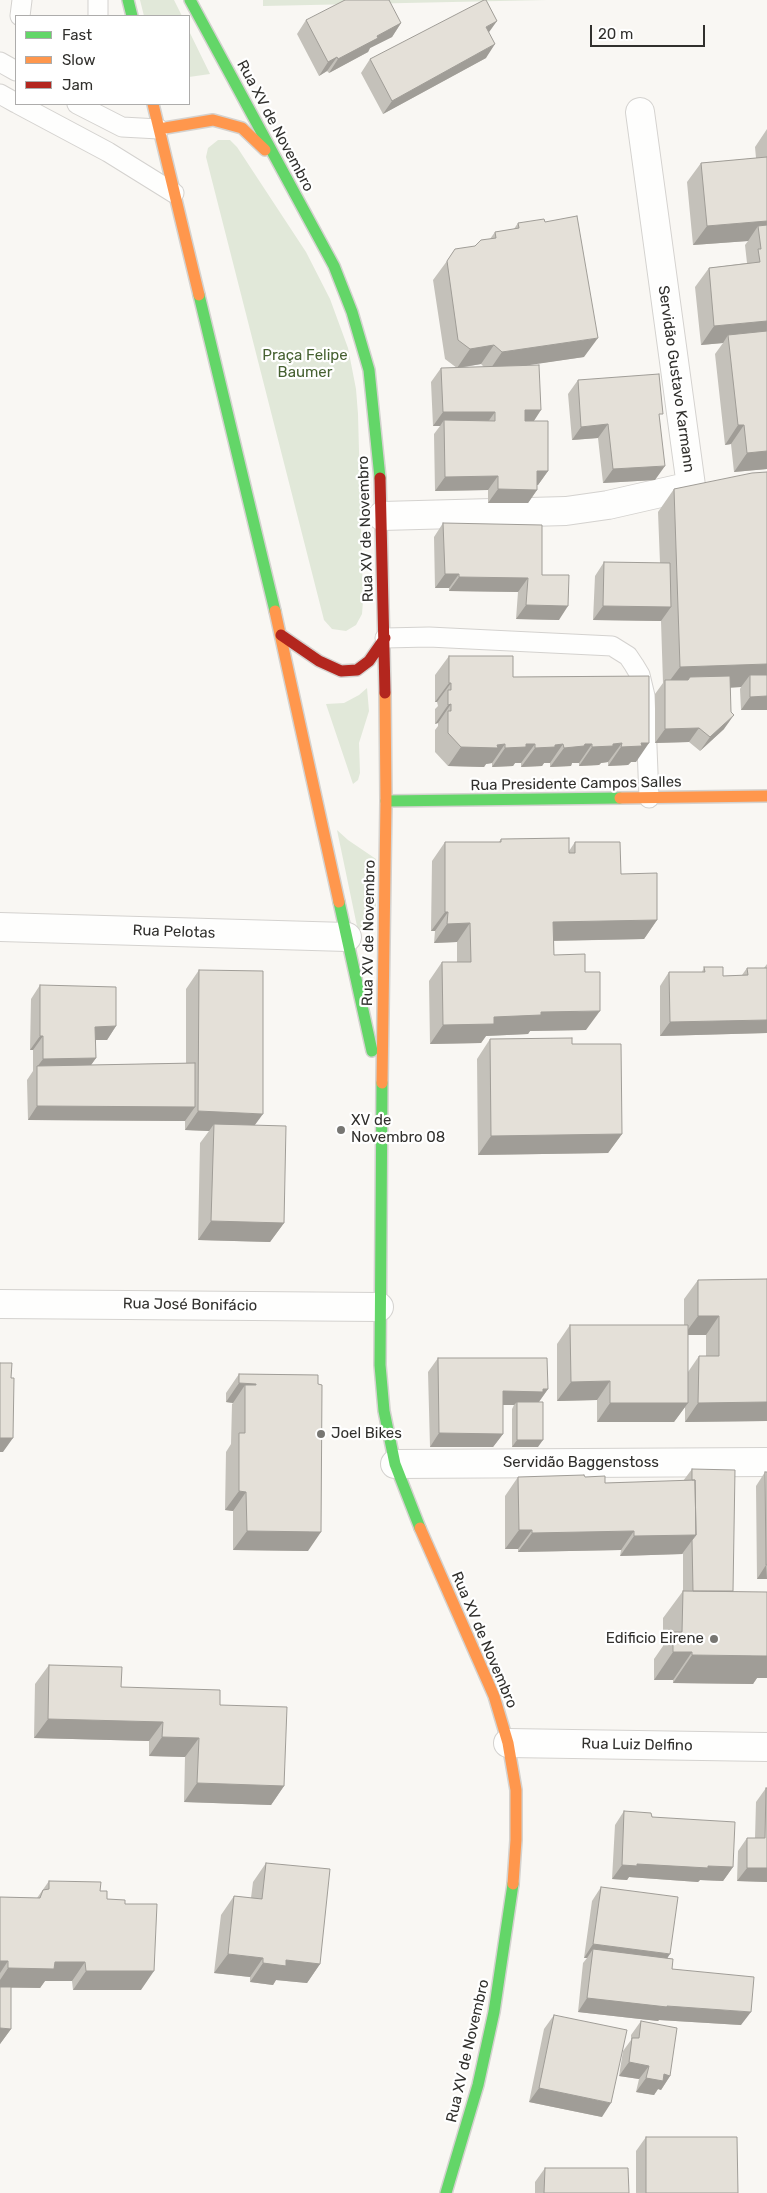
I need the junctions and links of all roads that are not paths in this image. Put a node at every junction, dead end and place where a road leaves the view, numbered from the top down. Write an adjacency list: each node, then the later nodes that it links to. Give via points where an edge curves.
1 (22, 0): 5 (lane)
2 (98, 0): 6 (lane)
3 (128, 0): 7 (main road)
4 (190, 0): 17 (main road, Rua XV de Novembro)
5 (20, 15)
6 (98, 15)
7 (132, 15)
8 (0, 62): 9 (lane)
9 (15, 70)
10 (0, 94): 11 (lane)
11 (15, 102)
12 (21, 105): 18 (lane, via 108,152)
13 (79, 105): 16 (lane, via 122,127)
14 (153, 105): 16 (main road, Rua XV de Novembro)
15 (640, 112): 19 (street, Servidão Gustavo Karmann, via 690,486 566,511)
16 (159, 129): 17 (main road, via 214,120 242,128); 18 (main road, Rua XV de Novembro)
17 (276, 159): 19 (main road, Rua XV de Novembro, via 334,266 352,312 369,370)
18 (174, 193): 20 (main road, Rua XV de Novembro)
19 (382, 516): 21 (main road, Rua XV de Novembro)
20 (281, 635): 21 (main road, via 319,662 341,671 357,670 369,661); 26 (main road, Rua XV de Novembro)
21 (385, 638): 23 (lane, via 429,637 612,646 628,656 640,675 645,696); 24 (main road, Rua XV de Novembro)
22 (767, 796): 23 (main road, Rua Presidente Campos Salles)
23 (649, 798): 24 (main road, Rua Presidente Campos Salles)
24 (386, 801): 27 (main road, Rua XV de Novembro)
25 (0, 927): 26 (street, Rua Pelotas)
26 (347, 937): 27 (main road, Rua XV de Novembro)
27 (383, 1099): 29 (main road, Rua XV de Novembro)
28 (0, 1304): 29 (street, Rua José Bonifácio)
29 (379, 1307): 31 (main road, Rua XV de Novembro, via 384,1412)
30 (767, 1462): 31 (street, Servidão Baggenstoss)
31 (395, 1464): 32 (main road, Rua XV de Novembro, via 494,1696)
32 (508, 1743): 33 (street, Rua Luiz Delfino); 34 (main road, Rua XV de Novembro, via 516,1790 516,1840 507,1937 478,2085)
33 (767, 1746)
34 (446, 2193)

